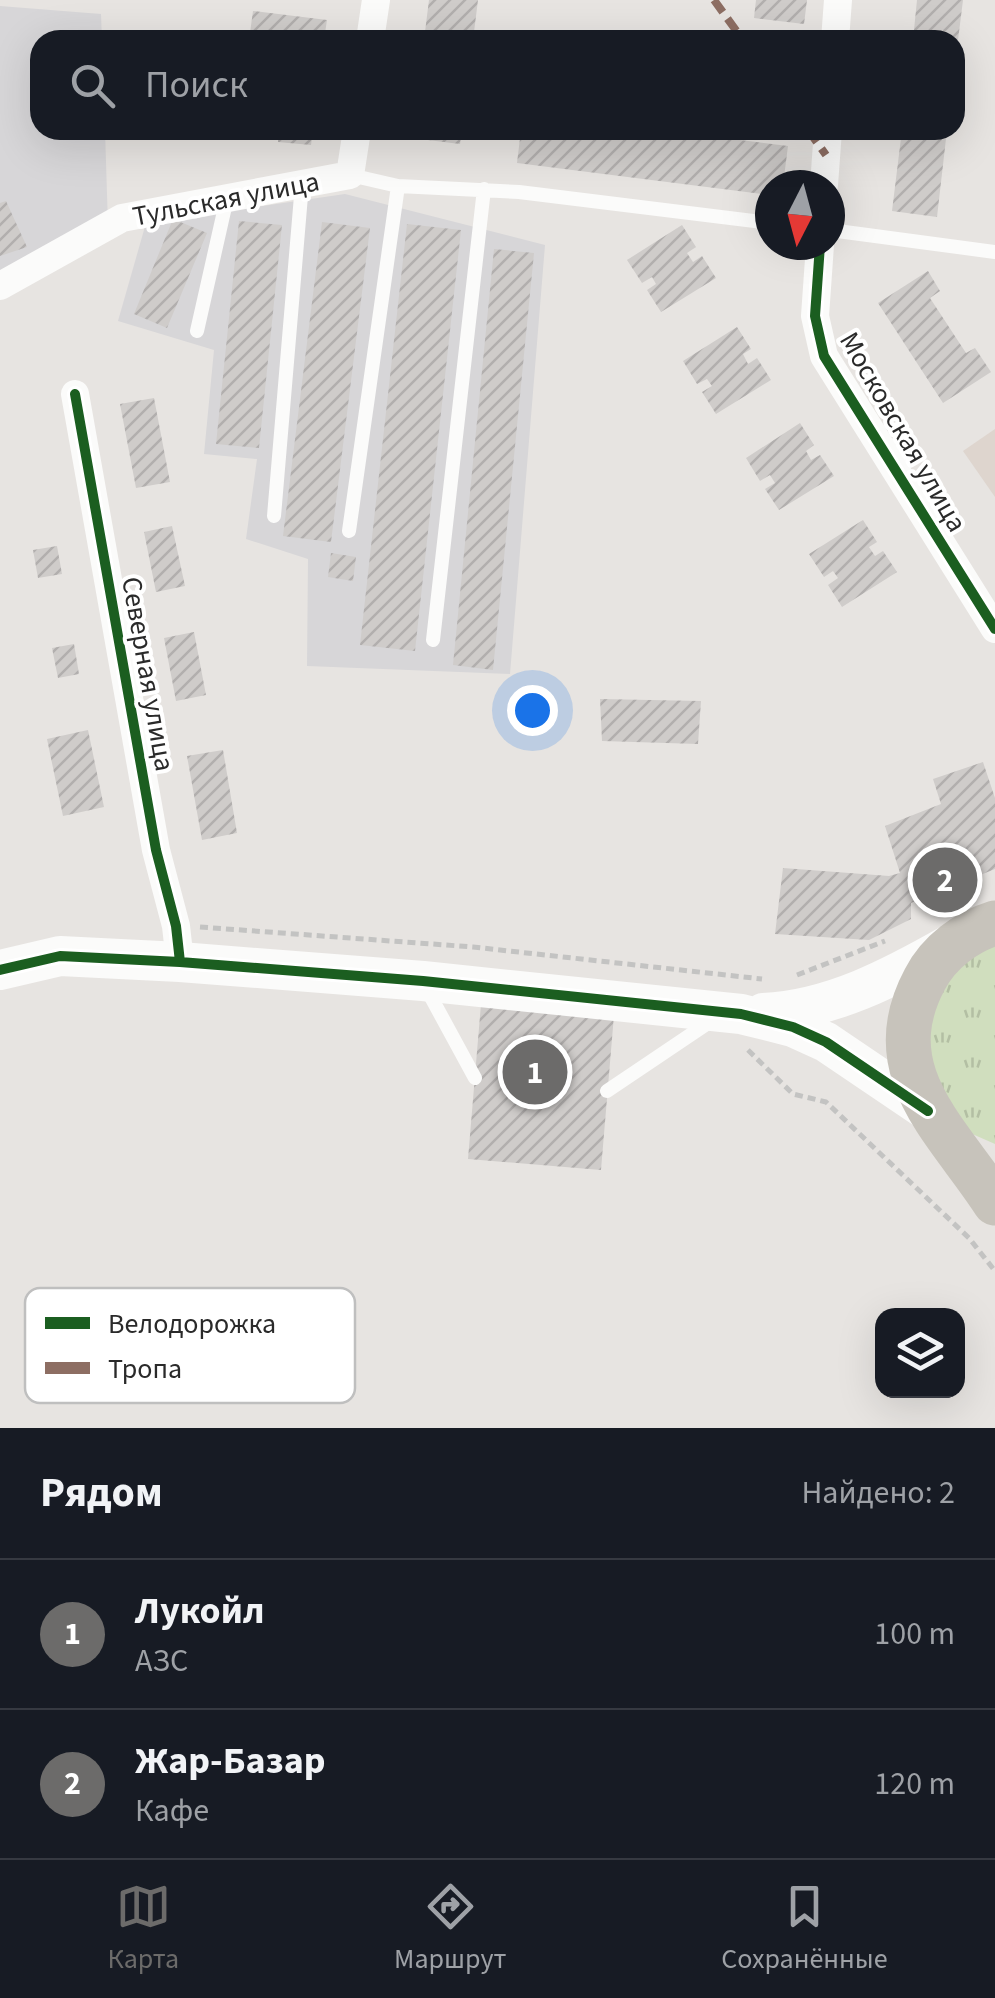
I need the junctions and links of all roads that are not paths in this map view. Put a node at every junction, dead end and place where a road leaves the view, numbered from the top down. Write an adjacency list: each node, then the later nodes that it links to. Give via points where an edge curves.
1 (376, 0): 3 (street)
2 (838, 0): 4 (street)
3 (372, 30)
4 (836, 30)
5 (355, 140): 8 (street)
6 (827, 140): 7 (street)
7 (825, 170)
8 (350, 175): 9 (street, Тульская улица); 10 (lane)
9 (302, 184): 12 (street, Тульская улица); 20 (lane)
10 (398, 186): 11 (lane); 21 (lane)
11 (484, 188): 13 (lane); 23 (lane)
12 (227, 198): 17 (street, Тульская улица, via 122,218); 18 (lane)
13 (755, 221)
14 (845, 232): 15 (lane)
15 (995, 252)
16 (819, 260): 22 (street, Московская улица, via 815,316 824,356)
17 (0, 286)
18 (197, 332)
19 (75, 394): 25 (street, Северная улица)
20 (274, 516)
21 (349, 531)
22 (995, 629)
23 (433, 640)
24 (979, 930): 28 (street, via 826,1003); 31 (main road, via 928,972 909,1017 909,1065)
25 (178, 944): 26 (street, via 60,956); 27 (street)
26 (0, 970)
27 (423, 981): 28 (street); 29 (lane)
28 (723, 1018): 30 (lane); 31 (street, via 793,1027 826,1042)
29 (475, 1078)
30 (608, 1091)
31 (936, 1120): 32 (main road, via 962,1145); 33 (main road)
32 (995, 1160)
33 (995, 1203)

